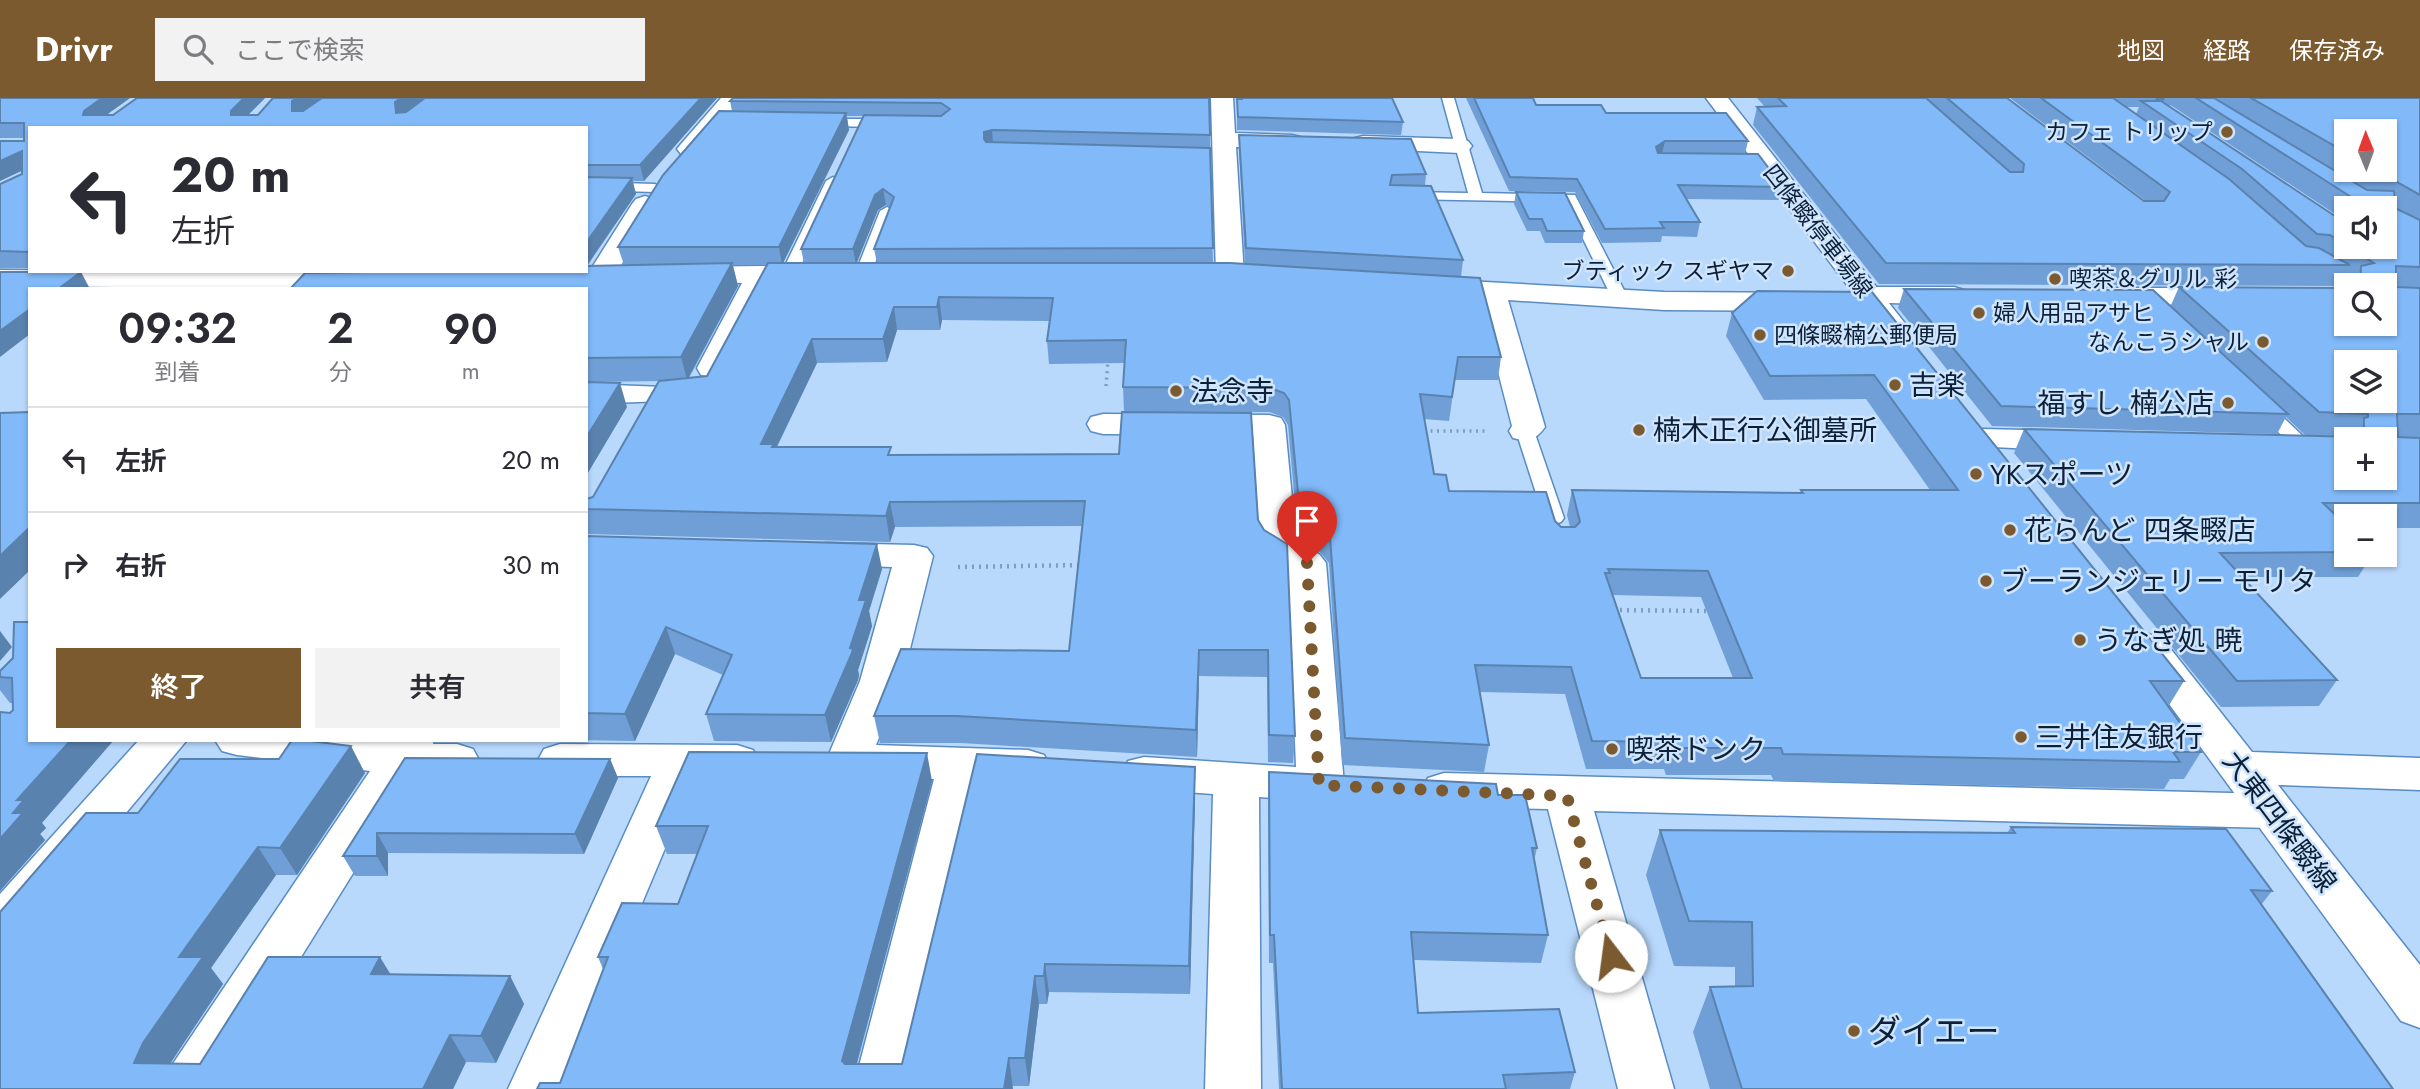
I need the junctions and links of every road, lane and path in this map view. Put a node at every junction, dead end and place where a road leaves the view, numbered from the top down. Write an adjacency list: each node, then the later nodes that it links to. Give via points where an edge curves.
1 (1222, 98): 8 (street)
2 (1448, 98): 7 (lane)
3 (1717, 98): 32 (street, 四條畷停車場線, via 1758,161)
4 (724, 113): 11 (street)
5 (807, 122): 6 (lane, via 858,129)
6 (902, 123)
7 (1460, 146): 8 (street, via 1328,142); 13 (lane)
8 (1220, 151): 22 (street)
9 (837, 173): 16 (lane)
10 (588, 187): 11 (lane)
11 (655, 188): 16 (street, via 613,277)
12 (1396, 196): 13 (lane)
13 (1476, 197): 30 (lane, via 1570,198)
14 (887, 211): 17 (lane)
15 (2302, 261): 20 (lane, via 2312,261)
16 (775, 274): 17 (street); 35 (street)
17 (863, 274): 18 (street)
18 (891, 274)
19 (39, 275): 21 (street); 23 (street)
20 (2334, 275)
21 (201, 276): 25 (street)
22 (1230, 276)
23 (0, 278)
24 (370, 281): 25 (street)
25 (234, 285)
26 (1408, 285): 27 (street)
27 (1504, 290): 30 (street); 40 (street, via 1492,294 1529,427)
28 (1979, 296): 32 (street)
29 (2075, 297): 31 (street, via 2154,306)
30 (1620, 298): 32 (street)
31 (2252, 298)
32 (1871, 300): 33 (street, 四條畷停車場線)
33 (1916, 355)
34 (2244, 390): 43 (lane)
35 (677, 393): 36 (street); 38 (street)
36 (588, 394)
37 (1103, 424): 61 (street, via 1269,425 1278,545 1307,563)
38 (634, 428)
39 (1422, 431): 40 (path)
40 (1525, 431): 45 (lane)
41 (2108, 442): 44 (street, via 1975,429)
42 (2262, 446): 43 (street)
43 (2320, 447)
44 (2016, 481)
45 (1559, 533)
46 (791, 553): 48 (street, via 914,555)
47 (1087, 565): 48 (path)
48 (911, 568): 56 (street, via 881,681)
49 (1600, 610): 50 (path)
50 (1710, 611)
51 (2123, 615): 58 (street, 大東四條畷線)
52 (163, 742): 64 (street)
53 (271, 742): 54 (street)
54 (407, 750): 55 (street, via 506,760); 66 (street)
55 (680, 761): 56 (street); 67 (street)
56 (810, 761): 57 (street)
57 (961, 762): 60 (street); 68 (street)
58 (2242, 768): 59 (street); 63 (street, 大東四條畷線)
59 (2420, 774)
60 (1236, 779): 61 (street); 69 (street)
61 (1360, 786): 62 (street)
62 (1567, 796): 63 (street); 70 (street)
63 (2271, 811): 65 (street, 大東四條畷線)
64 (0, 928)
65 (2420, 1005)
66 (188, 1089)
67 (536, 1089)
68 (881, 1089)
69 (1233, 1089)
70 (1647, 1089)

